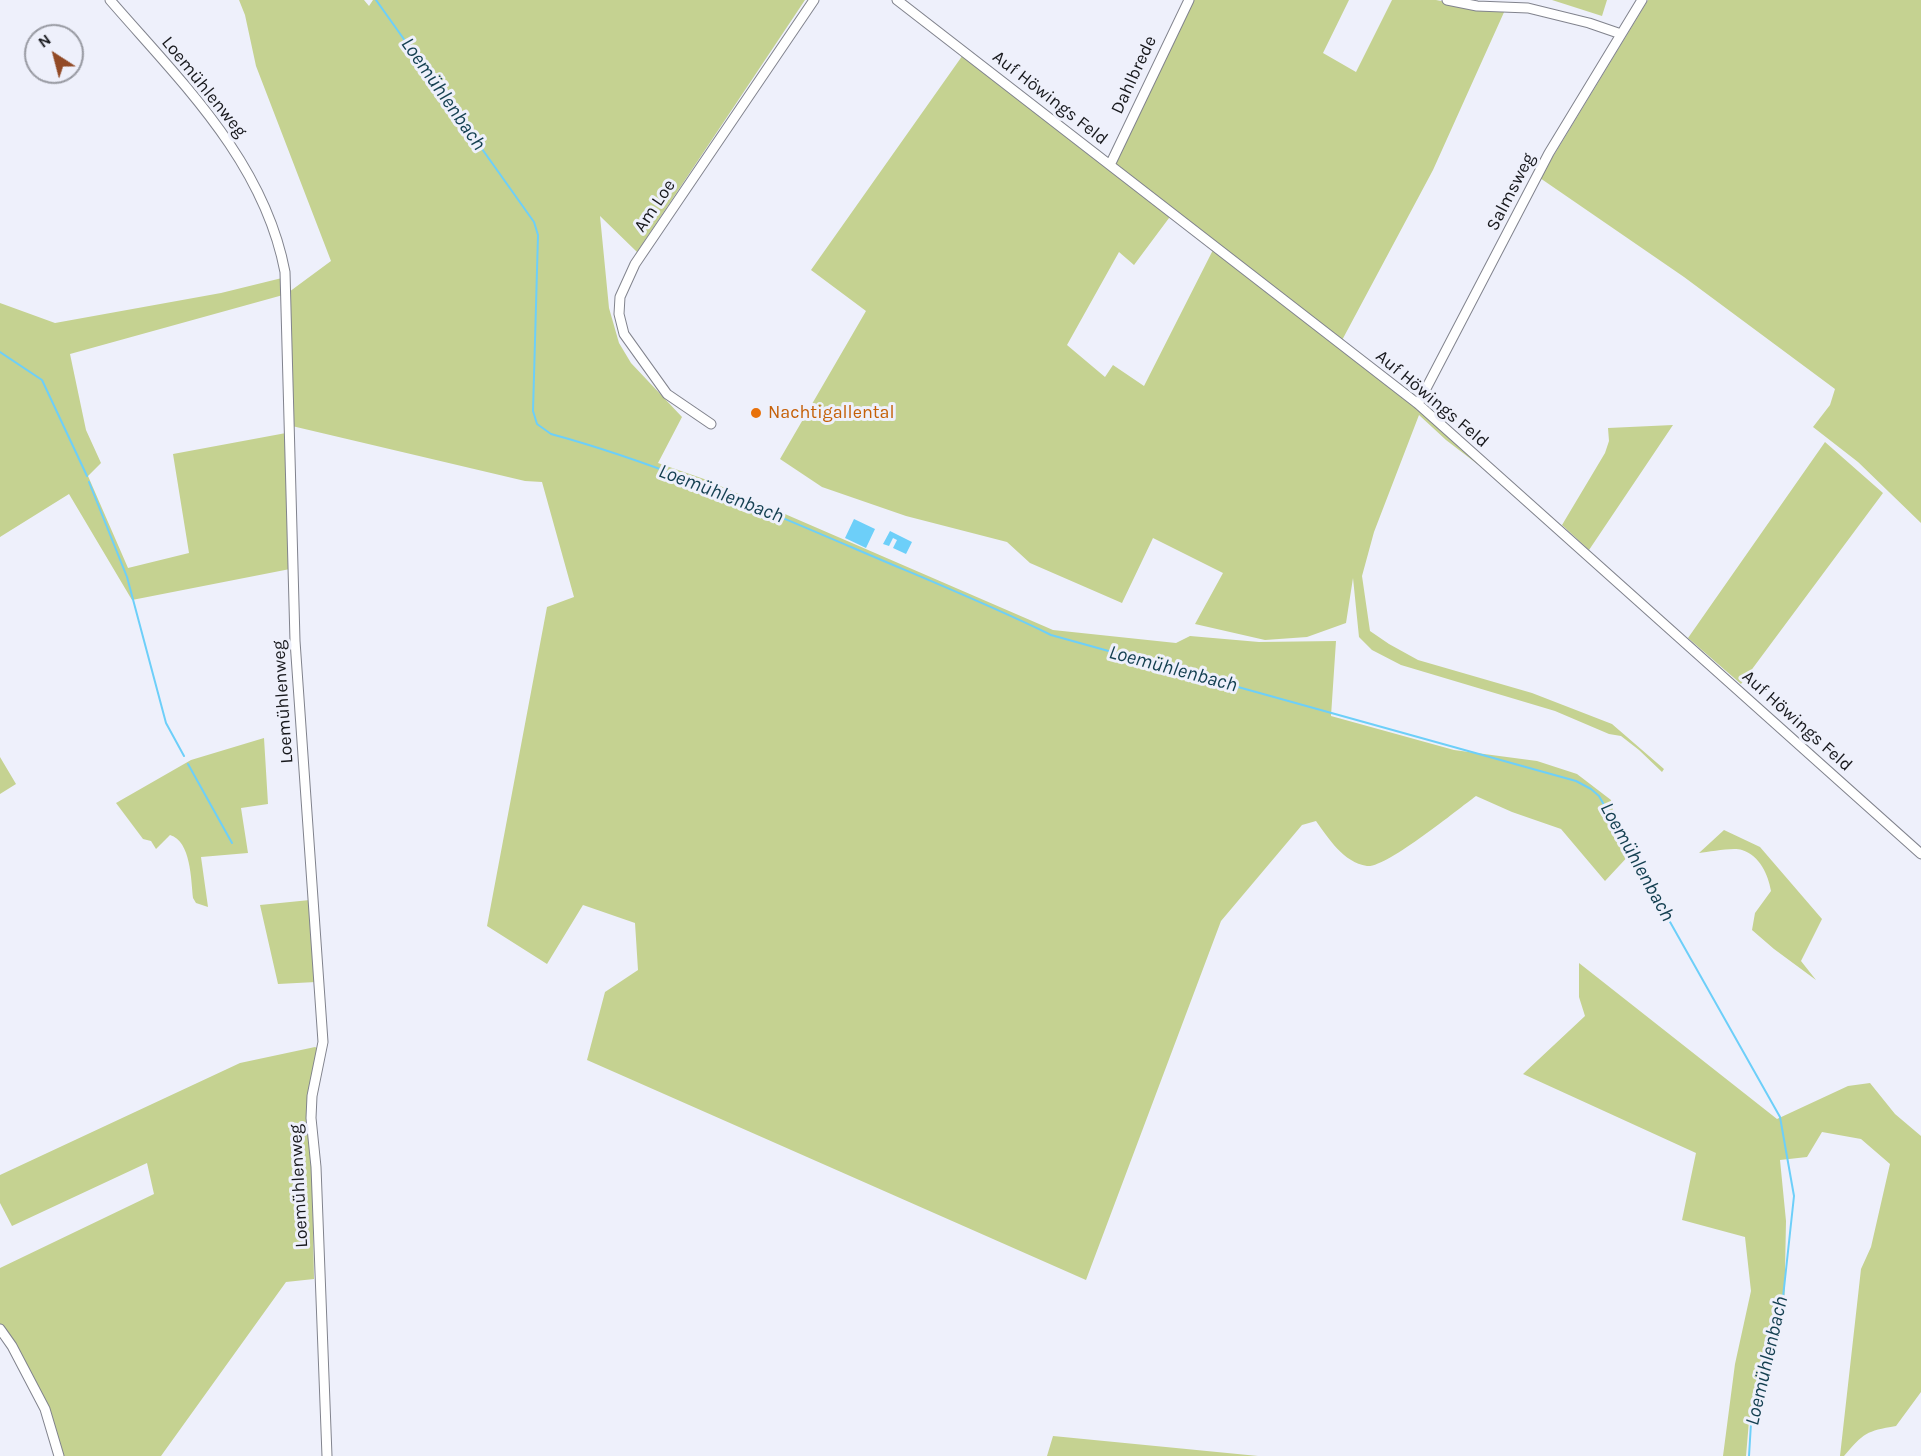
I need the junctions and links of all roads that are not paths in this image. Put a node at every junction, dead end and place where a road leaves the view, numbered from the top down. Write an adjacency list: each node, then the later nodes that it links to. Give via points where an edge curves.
1 (110, 0): 14 (street, Loemühlenweg, via 235,151 266,208 285,272 295,641 323,1042 312,1096 312,1118)
2 (814, 0): 10 (street, Am Loe, via 635,264 620,297 624,334 667,394)
3 (897, 0): 8 (street, Auf Höwings Feld)
4 (1189, 0): 8 (street, Dahlbrede)
5 (1447, 0): 7 (street, via 1477,6 1528,8)
6 (1642, 0): 7 (street, Salmsweg)
7 (1621, 34): 9 (street, Salmsweg, via 1549,153)
8 (1110, 165): 9 (street, Auf Höwings Feld)
9 (1419, 404): 11 (street, Auf Höwings Feld)
10 (711, 424)
11 (1921, 854)
12 (0, 1329): 13 (street, via 45,1409)
13 (58, 1456)
14 (327, 1456)

